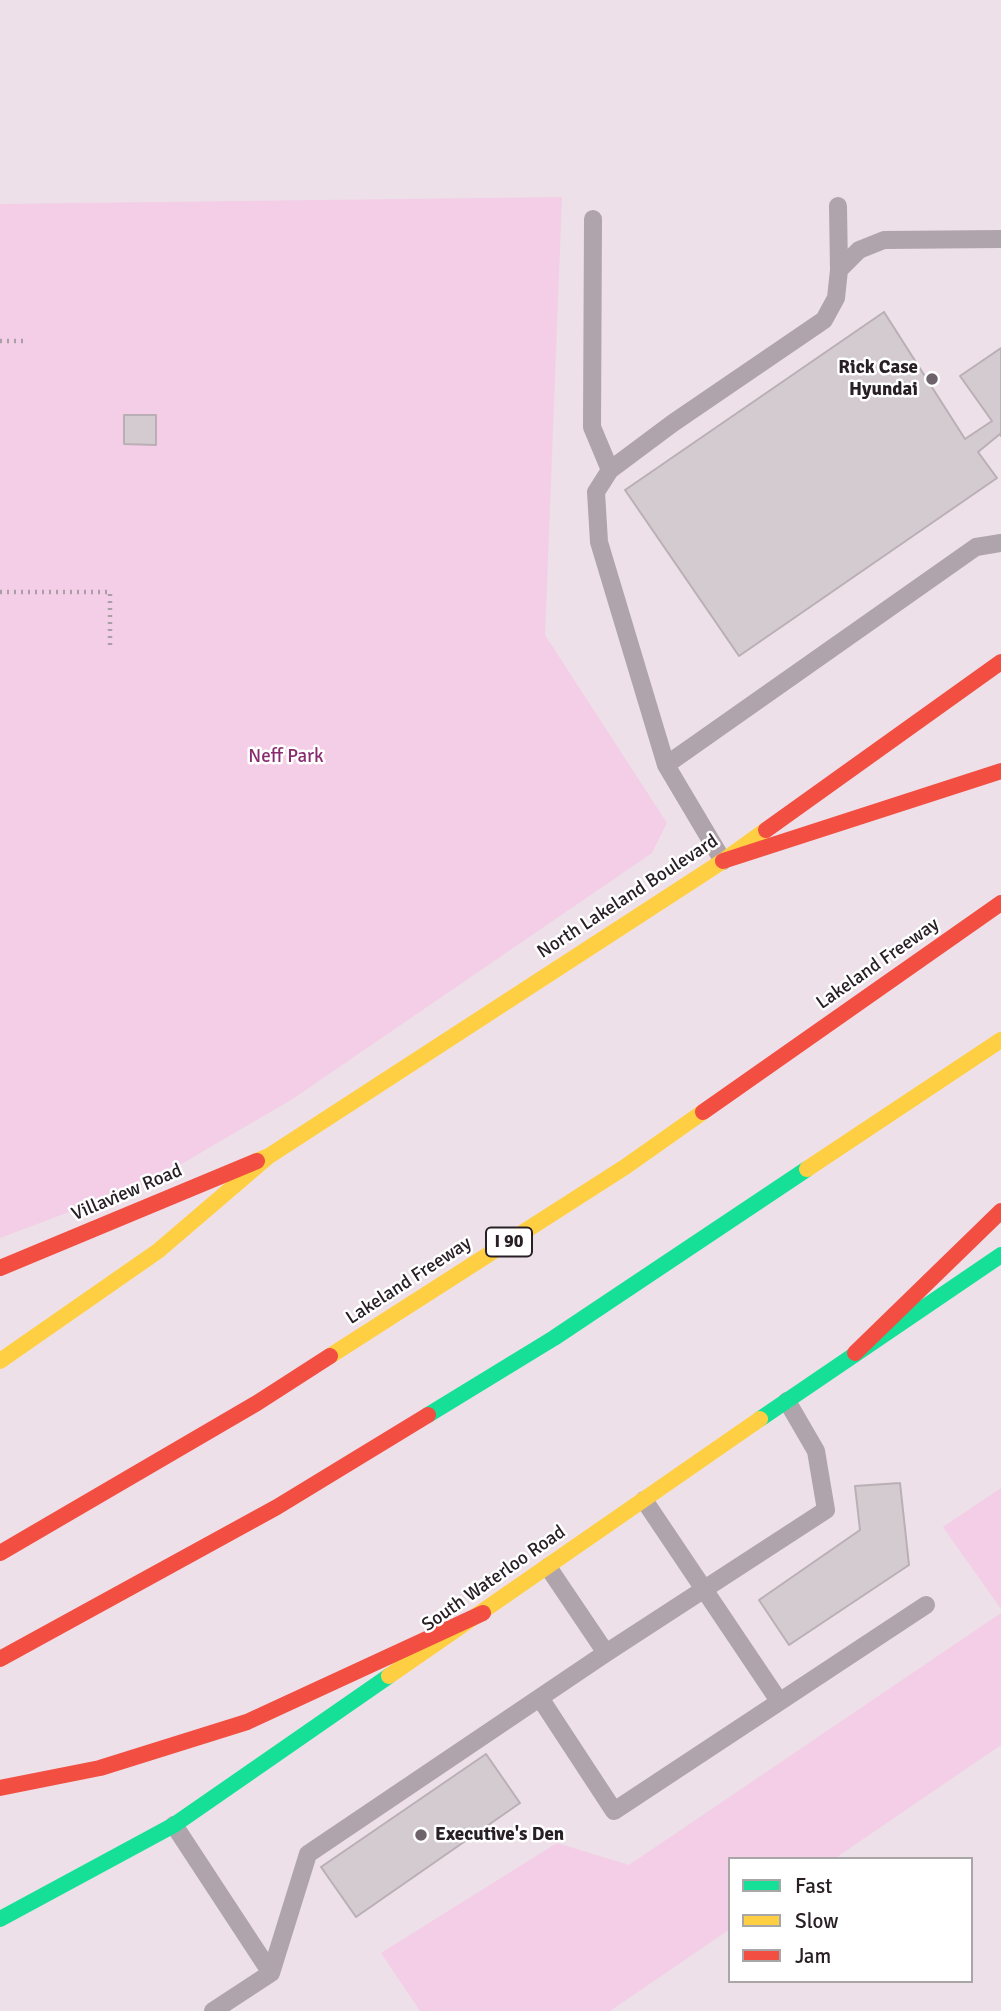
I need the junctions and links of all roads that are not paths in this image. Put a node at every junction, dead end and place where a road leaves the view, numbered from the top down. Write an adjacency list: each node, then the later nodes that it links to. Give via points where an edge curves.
1 (838, 206): 4 (lane)
2 (593, 219): 5 (lane, via 592,426)
3 (1001, 239): 4 (lane, via 884,240 859,250)
4 (839, 270): 5 (lane, via 836,298 824,320)
5 (610, 470): 8 (lane, via 596,492 599,542)
6 (1001, 544): 8 (lane, via 976,547)
7 (1001, 662): 10 (main road, North Lakeland Boulevard)
8 (666, 765): 10 (lane)
9 (1001, 771): 10 (main road)
10 (723, 861): 13 (main road, North Lakeland Boulevard)
11 (1001, 903): 21 (main road, Lakeland Freeway / I 90, via 625,1167 257,1403)
12 (1001, 1040): 27 (main road, via 543,1345 277,1507)
13 (269, 1156): 16 (main road, Villaview Road); 18 (main road, via 158,1251)
14 (1001, 1211): 17 (main road)
15 (1001, 1255): 17 (main road, South Waterloo Road)
16 (0, 1268)
17 (855, 1353): 19 (main road, South Waterloo Road)
18 (0, 1361)
19 (787, 1401): 20 (main road, South Waterloo Road); 23 (lane, via 816,1451 826,1510)
20 (644, 1500): 22 (main road, South Waterloo Road); 23 (lane)
21 (0, 1553)
22 (548, 1567): 25 (main road, South Waterloo Road); 26 (lane)
23 (705, 1590): 26 (lane); 29 (lane)
24 (926, 1605): 29 (lane)
25 (483, 1613): 30 (main road, via 247,1722 100,1768); 31 (main road, South Waterloo Road)
26 (606, 1653): 28 (lane)
27 (0, 1659)
28 (540, 1698): 29 (lane, via 614,1811); 33 (lane, via 308,1854)
29 (779, 1701)
30 (0, 1788)
31 (174, 1825): 32 (main road, South Waterloo Road); 33 (lane)
32 (0, 1919)
33 (271, 1973): 34 (lane)
34 (213, 2011)

